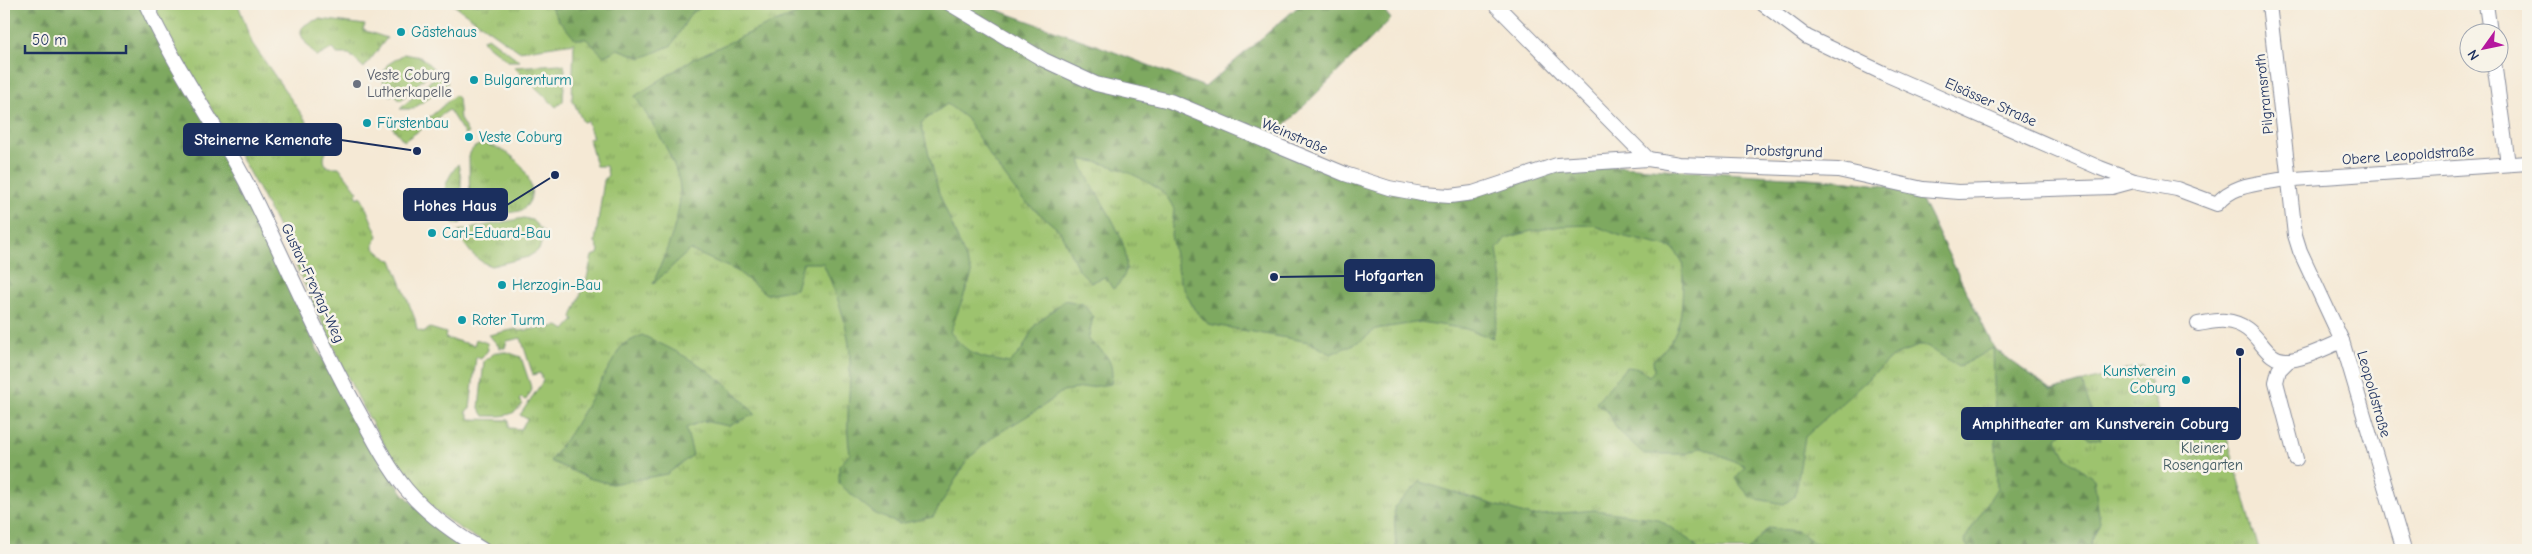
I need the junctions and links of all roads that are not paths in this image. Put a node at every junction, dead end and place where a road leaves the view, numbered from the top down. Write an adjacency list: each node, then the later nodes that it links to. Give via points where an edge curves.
1 (146, 4): 20 (street, Gustav-Freytag-Weg, via 162,39 234,159 333,363 380,451 406,489 431,514)
2 (950, 4): 9 (street, Weinstraße, via 1044,60 1096,84 1170,101 1345,174 1389,188 1450,196 1473,193 1557,165)
3 (1495, 4): 9 (street)
4 (1763, 4): 12 (street, Elsässer Straße, via 1807,37 2091,164)
5 (2269, 4): 13 (street, Pilgramsroth)
6 (2486, 4): 7 (street)
7 (2489, 22)
8 (2495, 72): 11 (street)
9 (1648, 159): 12 (street, Probstgrund, via 1679,164 1838,170 1923,189 1959,192 2112,187)
10 (2528, 163): 11 (street, Obere Leopoldstraße)
11 (2508, 164): 13 (street, Obere Leopoldstraße)
12 (2134, 180): 14 (street, Elsässer Straße, via 2177,189)
13 (2290, 180): 14 (street, Obere Leopoldstraße, via 2240,187 2224,195); 15 (street, Pilgramsroth, via 2295,235)
14 (2218, 204)
15 (2300, 251): 17 (street, Leopoldstraße)
16 (2198, 324): 18 (street, via 2224,321 2242,325 2255,334 2273,357)
17 (2342, 341): 18 (street); 21 (street, Leopoldstraße)
18 (2289, 360): 19 (street, via 2279,370 2276,382)
19 (2296, 459)
20 (483, 550)
21 (2404, 550)

